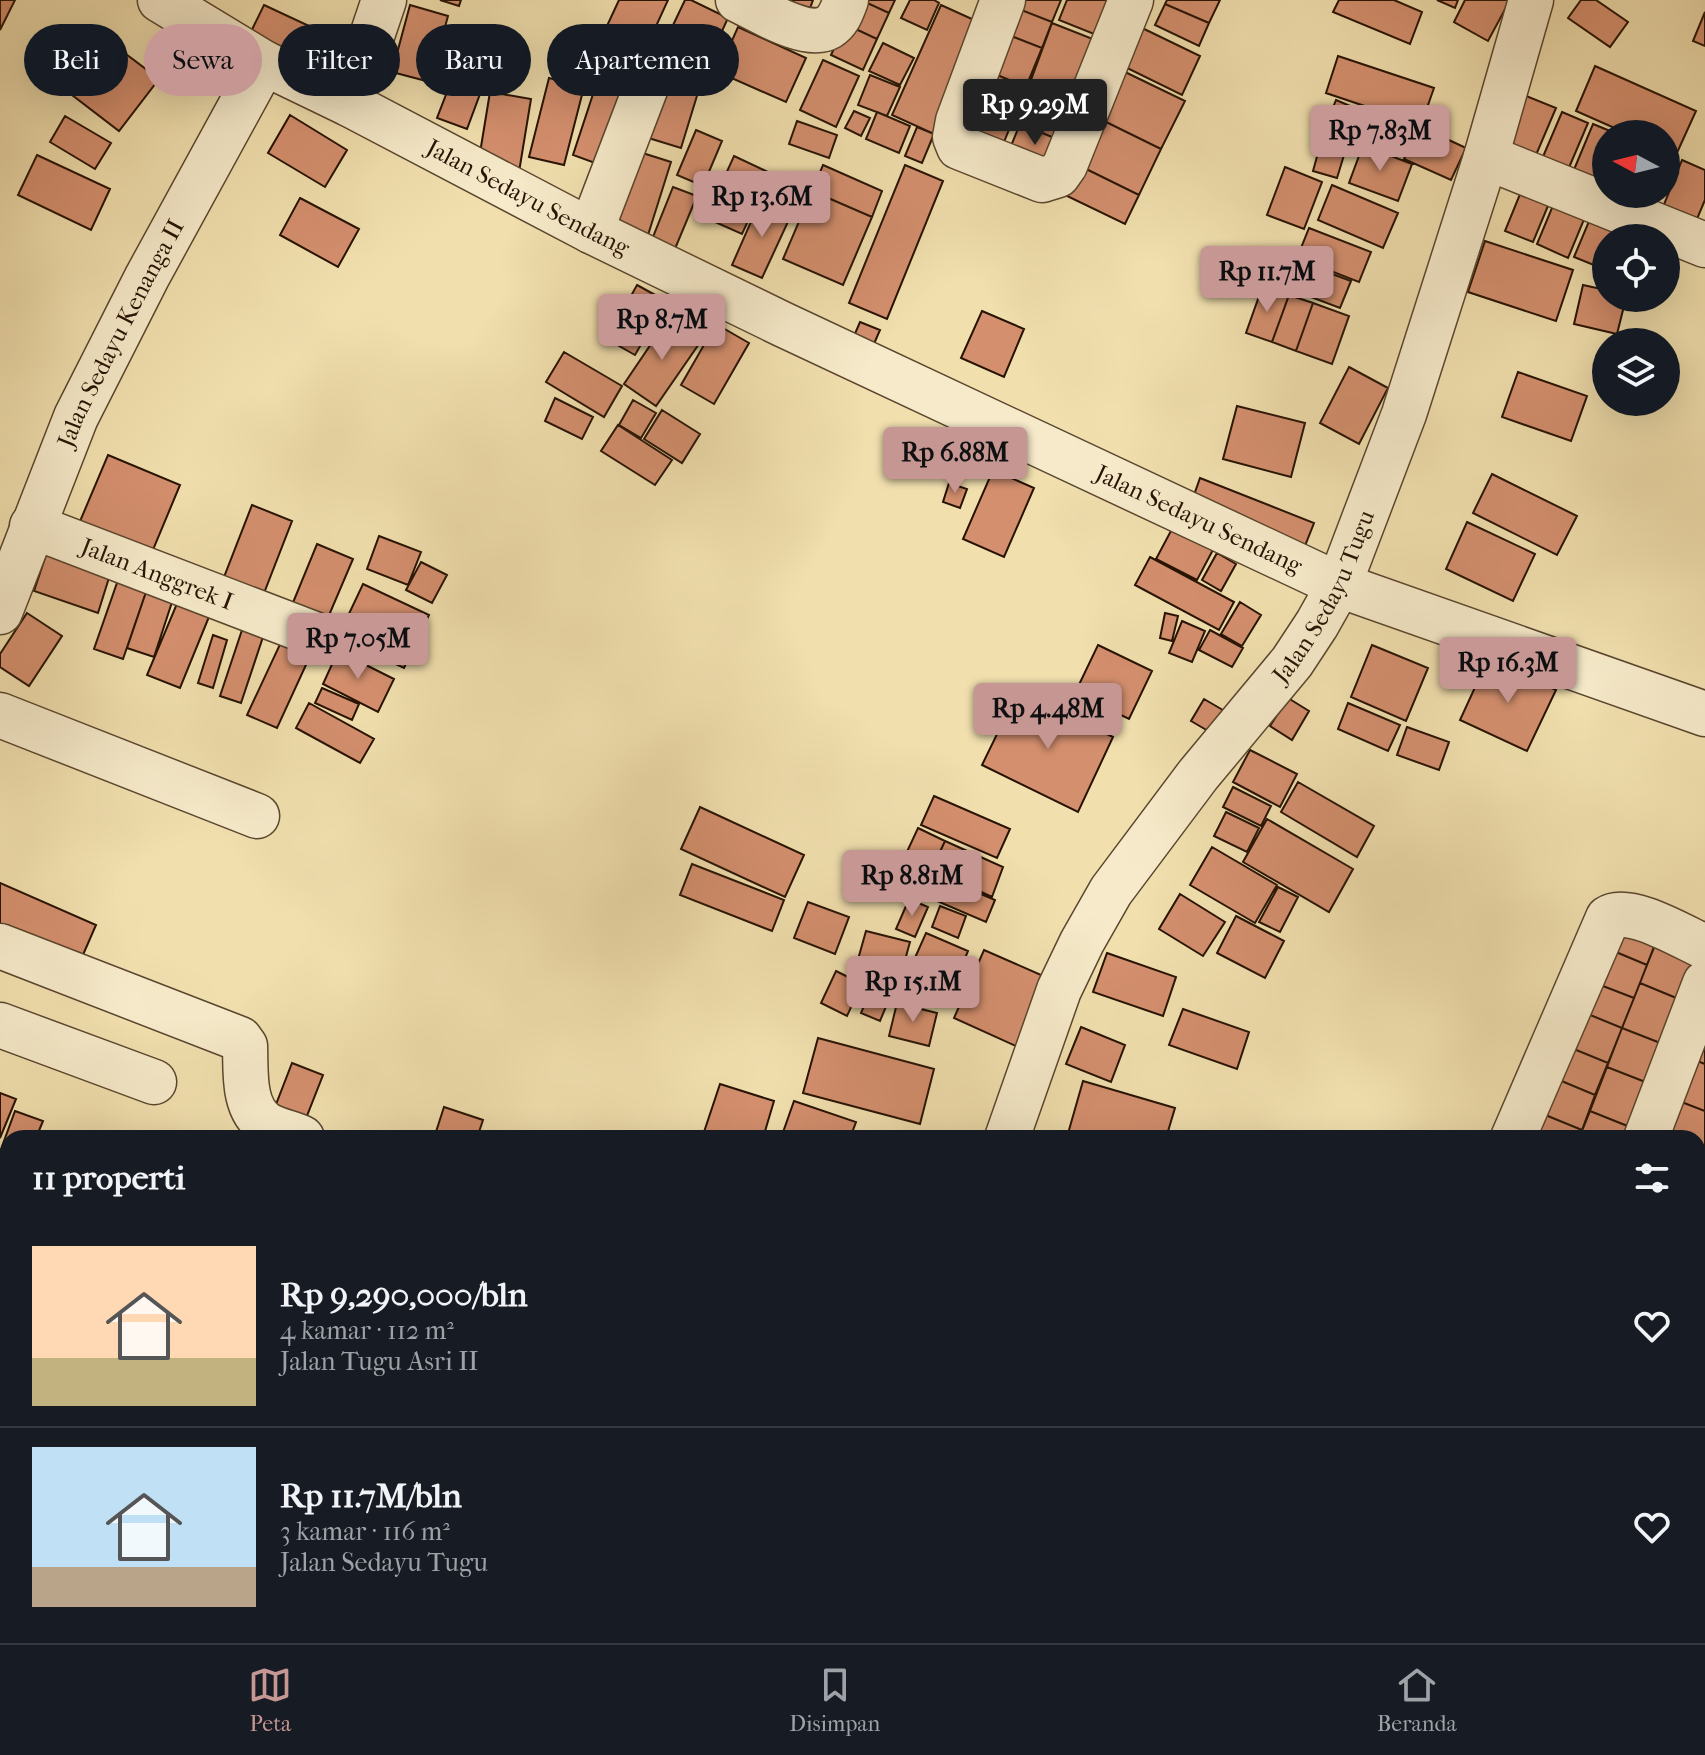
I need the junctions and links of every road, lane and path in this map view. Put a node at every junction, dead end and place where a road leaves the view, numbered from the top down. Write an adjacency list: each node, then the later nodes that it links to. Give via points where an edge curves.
1 (160, 0): 8 (street, Jalan Sedayu Sendang)
2 (384, 0): 10 (street)
3 (738, 0): 4 (street, via 796,27 816,30 838,18)
4 (846, 0)
5 (1003, 0): 6 (street, via 958,121 956,142 1042,180 1058,175 1065,165)
6 (1131, 0)
7 (1531, 0): 11 (street, Jalan Sedayu Tugu)
8 (264, 63): 10 (street, Jalan Sedayu Sendang); 14 (street, Jalan Sedayu Kenanga II, via 107,353)
9 (643, 96): 12 (street)
10 (349, 104): 12 (street, Jalan Sedayu Sendang)
11 (1486, 157): 13 (street); 15 (street, Jalan Sedayu Tugu, via 1404,414)
12 (591, 231): 15 (street, Jalan Sedayu Sendang)
13 (1705, 245)
14 (32, 526): 16 (street, Jalan Sedayu Kenanga II); 17 (street, Jalan Anggrek I)
15 (1339, 585): 18 (street, Jalan Sedayu Sendang); 27 (street, Jalan Sedayu Tugu, via 1292,662 1111,891 1059,990)
16 (0, 612)
17 (327, 639)
18 (1705, 714)
19 (0, 715): 20 (street)
20 (257, 816)
21 (0, 946): 26 (street, via 240,1039 249,1100 266,1123)
22 (1705, 947): 28 (street, via 1630,914 1615,913 1588,959)
23 (1705, 983): 29 (street)
24 (0, 1025): 25 (street)
25 (154, 1082)
26 (283, 1130)
27 (1010, 1130)
28 (1516, 1130)
29 (1649, 1130)

